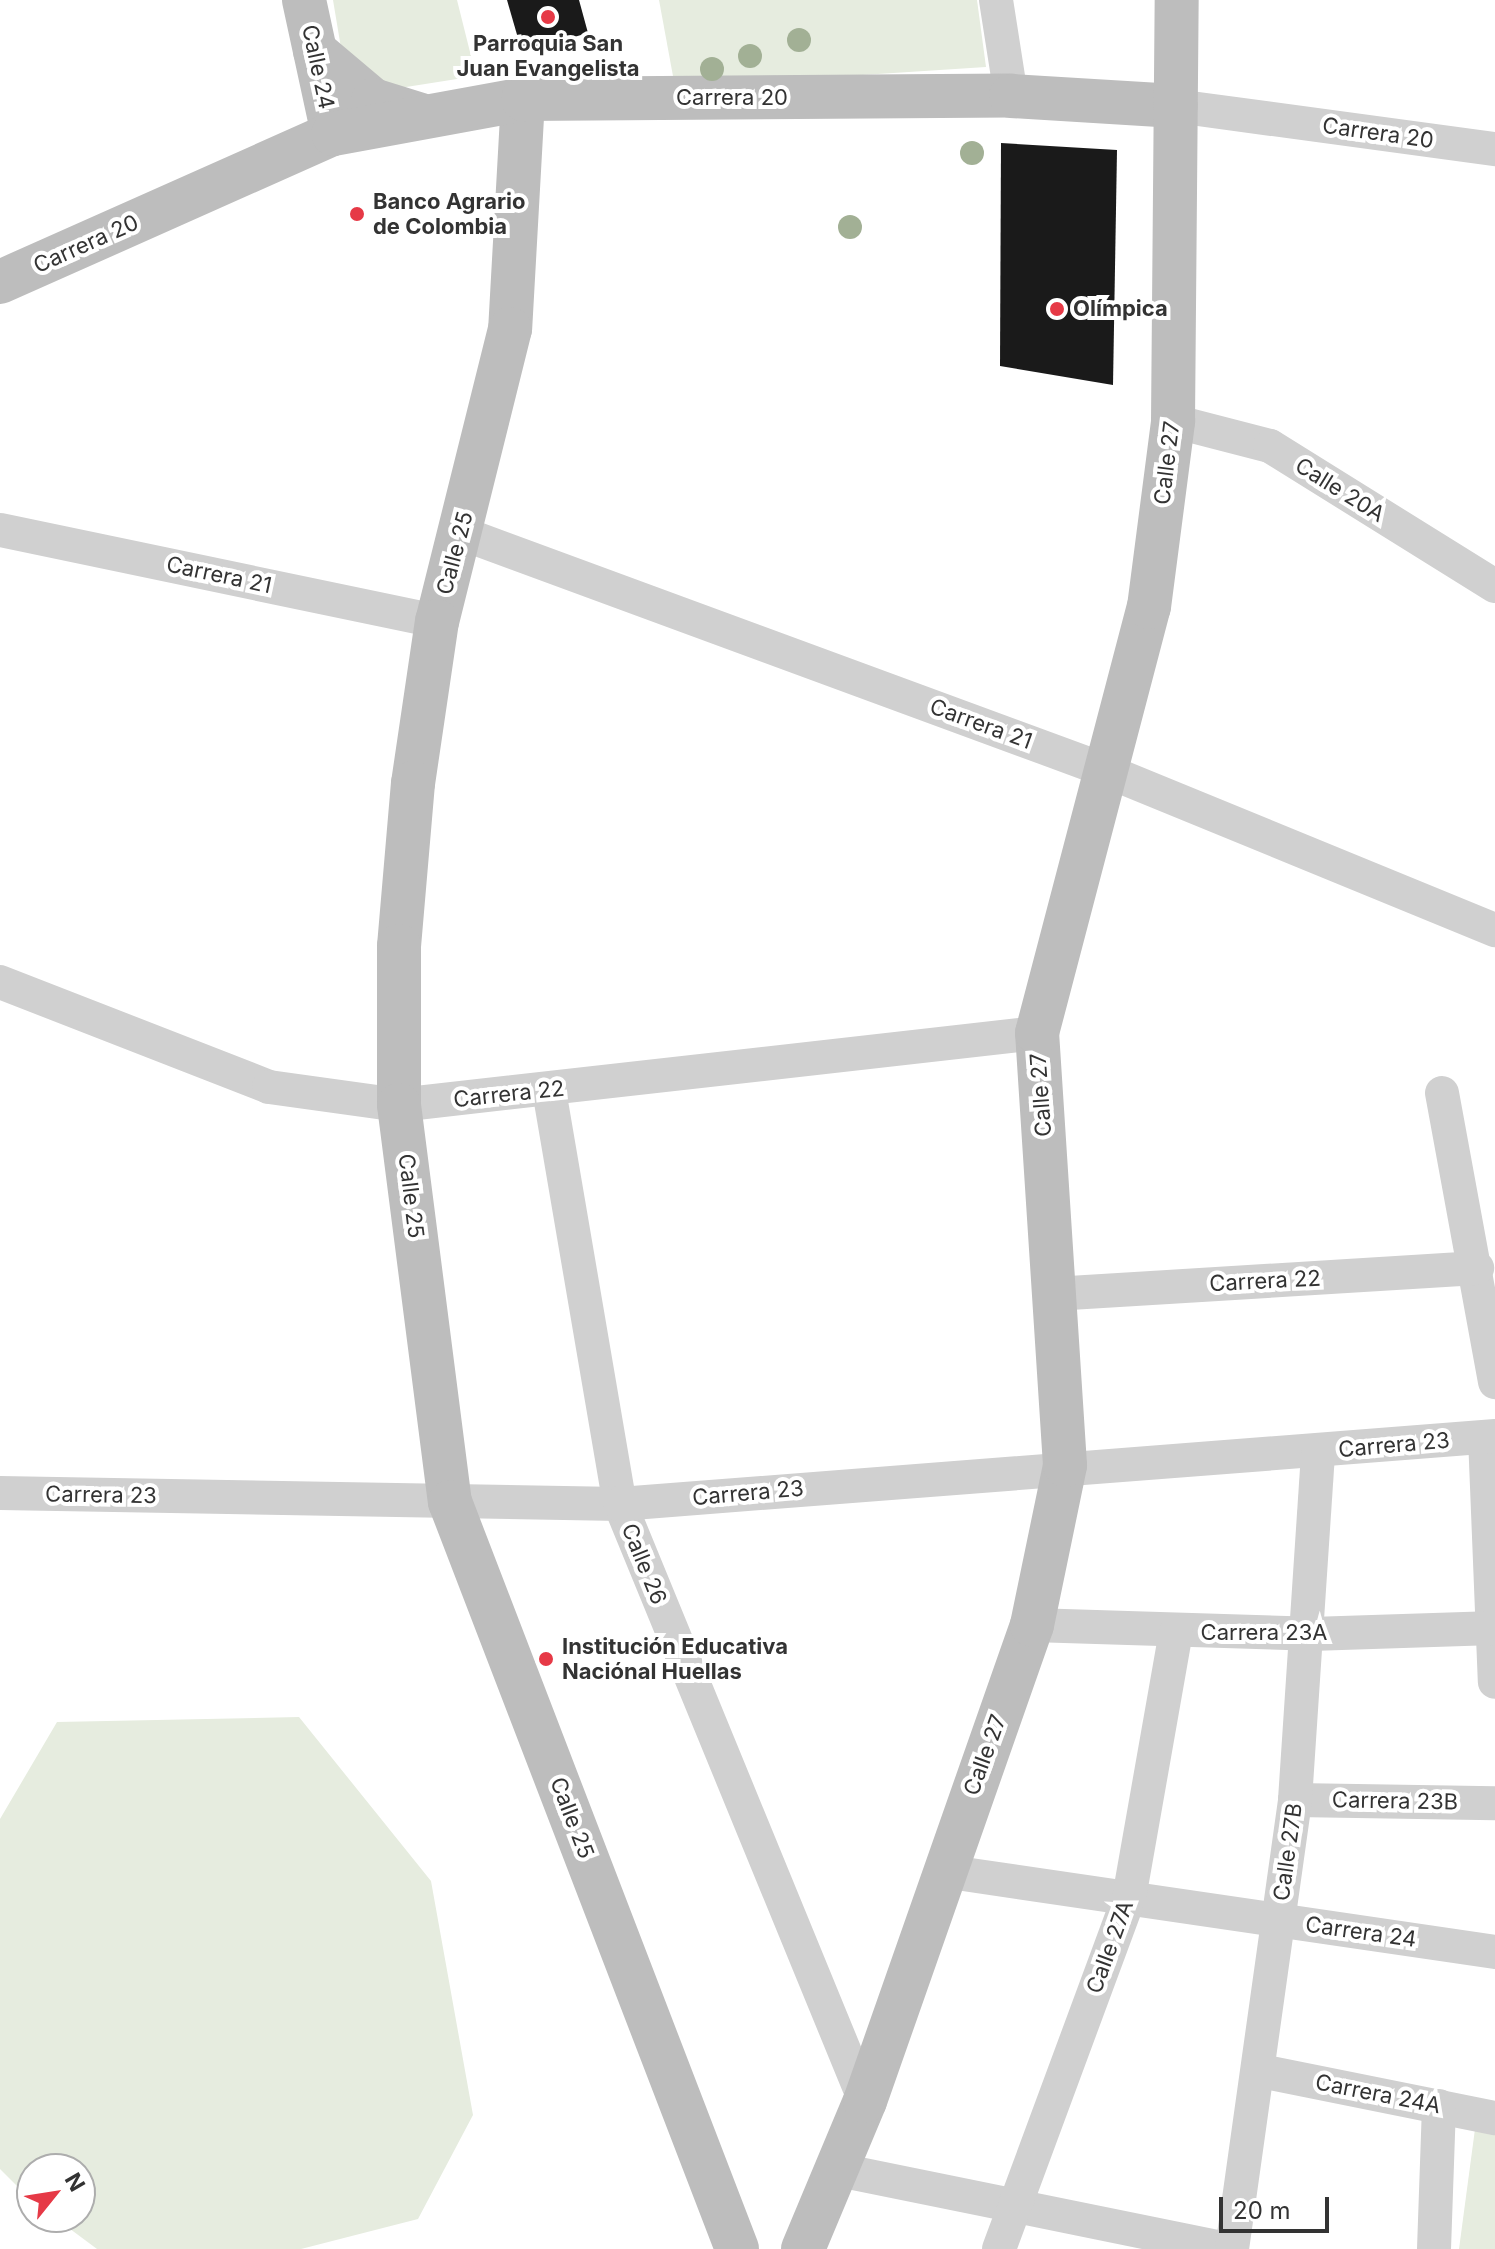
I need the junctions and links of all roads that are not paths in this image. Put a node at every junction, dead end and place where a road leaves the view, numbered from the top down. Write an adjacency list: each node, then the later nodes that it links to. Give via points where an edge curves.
1 (304, 0): 4 (main road, Calle 24)
2 (996, 0): 5 (street)
3 (1177, 0): 7 (main road, Calle 27)
4 (315, 51): 8 (main road, via 373,100); 9 (main road, Calle 24)
5 (1011, 96): 6 (main road, Carrera 20); 7 (main road, Carrera 20)
6 (523, 99): 8 (main road, Carrera 20); 14 (main road, Calle 25, via 510,329)
7 (1176, 106): 10 (street, Carrera 20); 12 (main road, Calle 27)
8 (426, 116): 9 (main road, Carrera 20)
9 (333, 134): 11 (main road, Carrera 20)
10 (1495, 149)
11 (0, 282)
12 (1173, 421): 15 (street, Calle 20A, via 1270,446); 17 (main road, Calle 27, via 1149,607)
13 (0, 530): 16 (street, Carrera 21)
14 (461, 533): 16 (main road, Calle 25); 17 (street, Carrera 21)
15 (1495, 586)
16 (437, 621): 23 (main road, Calle 25, via 399,946)
17 (1102, 769): 18 (street, Carrera 21); 20 (main road, Calle 27)
18 (1495, 930)
19 (0, 982): 23 (street, Carrera 22, via 269,1087)
20 (1037, 1033): 21 (street, Carrera 22); 25 (main road, Calle 27)
21 (549, 1090): 23 (street, Carrera 22); 32 (street, Calle 26)
22 (1442, 1093): 24 (street)
23 (399, 1105): 31 (main road, Calle 25)
24 (1477, 1268): 25 (street, Carrera 22); 26 (street)
25 (1053, 1294): 29 (main road, Calle 27)
26 (1495, 1382)
27 (1490, 1437): 28 (street, Carrera 23); 34 (street)
28 (1318, 1452): 29 (street, Carrera 23); 36 (street, Calle 27B)
29 (1065, 1465): 32 (street, Carrera 23); 33 (main road, Calle 27)
30 (0, 1493): 31 (street, Carrera 23)
31 (450, 1502): 32 (street, Carrera 23); 50 (main road, Calle 25)
32 (620, 1504): 45 (street, Calle 26)
33 (1032, 1625): 35 (street, Carrera 23A); 40 (main road, Calle 27)
34 (1494, 1628): 36 (street, Carrera 23A); 37 (street)
35 (1176, 1632): 36 (street, Carrera 23A); 41 (street, Calle 27A)
36 (1311, 1634): 38 (street, Calle 27B)
37 (1495, 1682)
38 (1295, 1800): 39 (street, Carrera 23B); 42 (street, Calle 27B)
39 (1495, 1803)
40 (943, 1871): 41 (street, Carrera 24); 45 (main road, Calle 27)
41 (1129, 1898): 42 (street, Carrera 24); 49 (street, Calle 27A)
42 (1279, 1920): 43 (street, Carrera 24); 44 (street, Calle 27B)
43 (1495, 1952)
44 (1261, 2071): 46 (street, Carrera 24A); 53 (street, Calle 27B)
45 (865, 2101): 48 (main road, Calle 27)
46 (1439, 2106): 47 (street, Carrera 24A); 54 (street)
47 (1495, 2118)
48 (839, 2170): 49 (street); 51 (main road, Calle 27)
49 (1016, 2206): 52 (street, Calle 27A); 53 (street)
50 (737, 2249)
51 (803, 2249)
52 (999, 2249)
53 (1230, 2249)
54 (1434, 2249)

